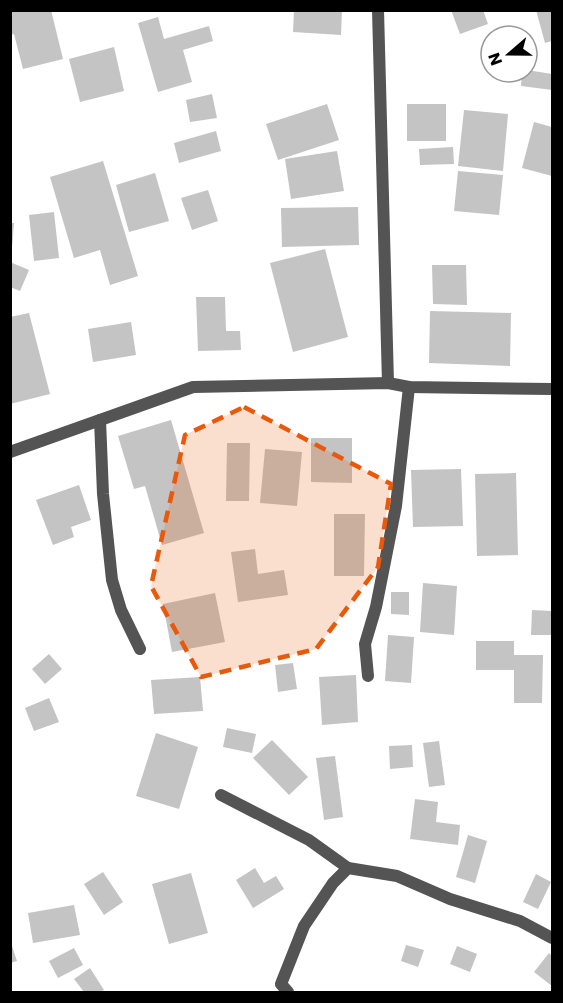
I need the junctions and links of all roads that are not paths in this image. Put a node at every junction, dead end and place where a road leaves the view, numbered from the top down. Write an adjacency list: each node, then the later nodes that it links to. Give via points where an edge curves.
1 (378, 10): 2 (street)
2 (388, 382): 3 (street); 5 (street, via 193,387)
3 (409, 387): 4 (street); 8 (street, via 396,506 365,644)
4 (552, 389)
5 (100, 420): 6 (street); 7 (street, via 112,580)
6 (10, 452)
7 (140, 649)
8 (368, 676)
9 (221, 795): 10 (street, via 309,840)
10 (348, 868): 11 (street, via 397,876 450,899 520,921); 12 (street, via 304,926 281,984)
11 (552, 938)
12 (288, 993)

